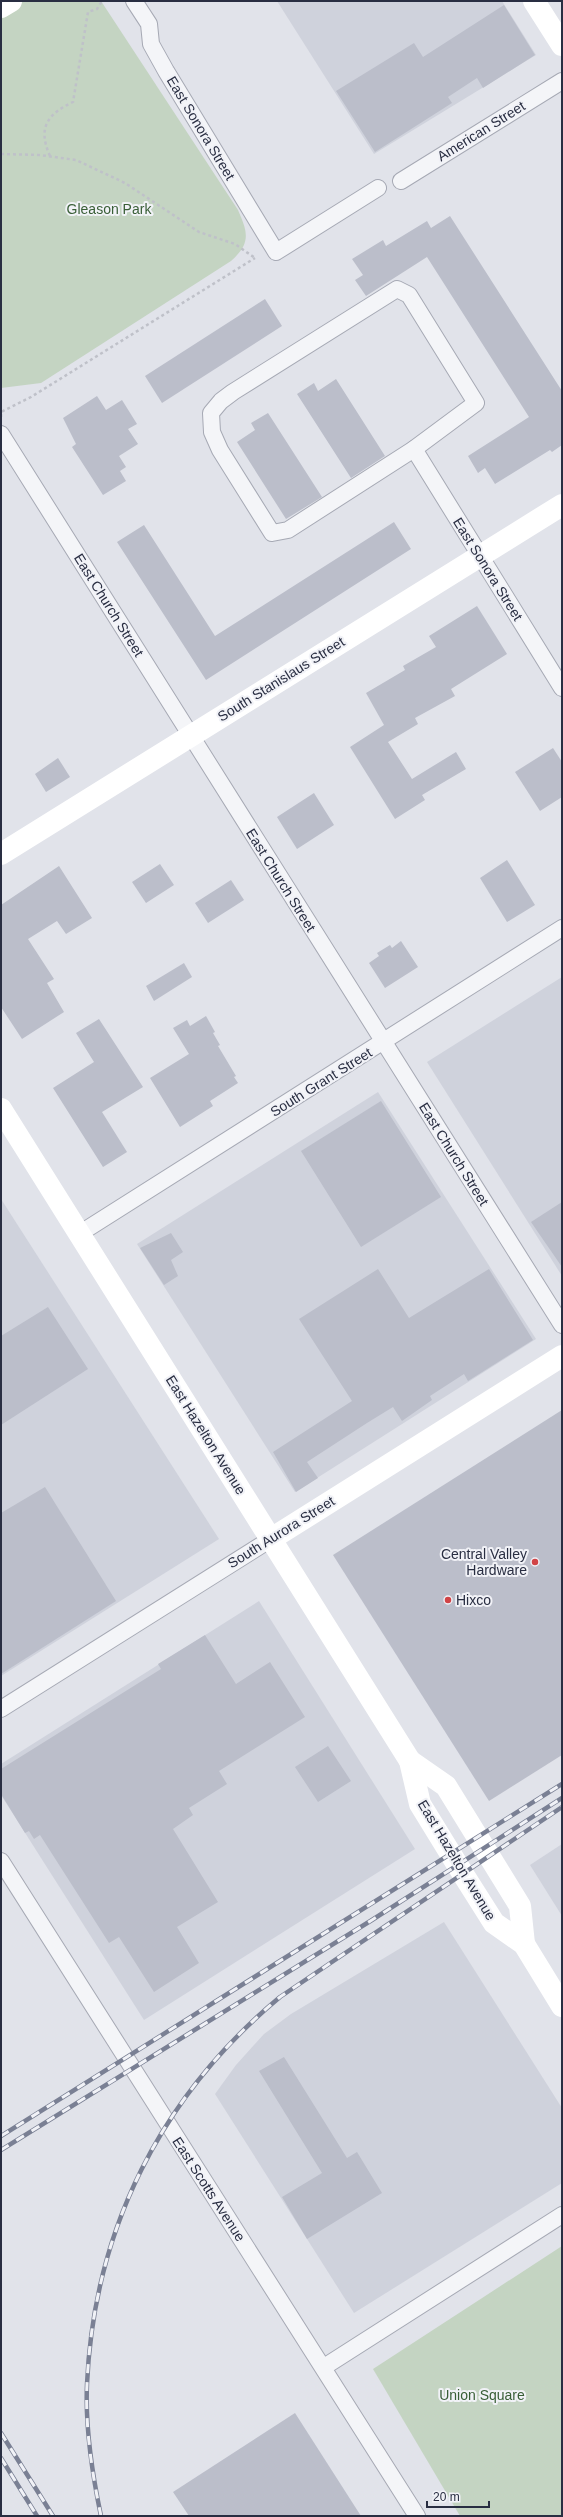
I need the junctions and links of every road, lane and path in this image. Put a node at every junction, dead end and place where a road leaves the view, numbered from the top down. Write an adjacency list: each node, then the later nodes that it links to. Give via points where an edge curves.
1 (11, 1): 5 (main road)
2 (102, 1): 9 (path, via 97,9 88,12 73,102 55,111 45,126 46,146)
3 (134, 1): 12 (street, East Sonora Street, via 149,24 151,44)
4 (534, 1): 6 (main road)
5 (1, 7)
6 (562, 45)
7 (562, 81): 10 (street, American Street)
8 (1, 154): 9 (path)
9 (50, 156): 13 (path, via 76,160 105,172 150,198 199,232 235,244)
10 (401, 181)
11 (378, 188): 12 (street)
12 (276, 252): 13 (path)
13 (255, 258): 14 (path, via 31,397)
14 (1, 412)
15 (2, 434): 20 (street, East Church Street)
16 (414, 449): 16 (street, via 288,530 272,532 220,450 212,432 211,413 233,392 397,289 409,295 476,403); 18 (street, East Sonora Street)
17 (562, 505): 18 (main road, South Stanislaus Street)
18 (480, 556): 19 (street, East Sonora Street); 20 (main road, South Stanislaus Street)
19 (562, 688)
20 (190, 736): 21 (main road, South Stanislaus Street); 23 (street, East Church Street)
21 (1, 854)
22 (562, 928): 23 (street, South Grant Street)
23 (384, 1042): 25 (street, South Grant Street); 26 (street, East Church Street)
24 (1, 1109): 25 (main road, East Hazelton Avenue)
25 (79, 1234): 28 (main road, East Hazelton Avenue)
26 (562, 1325)
27 (562, 1356): 28 (main road, South Aurora Street)
28 (271, 1539): 29 (street, South Aurora Street); 30 (main road, East Hazelton Avenue)
29 (1, 1709)
30 (410, 1761): 32 (main road, East Hazelton Avenue, via 420,1804 463,1874 494,1923); 32 (main road, East Hazelton Avenue, via 446,1786 490,1856 520,1906)
31 (1, 1861): 35 (street, East Scotts Avenue)
32 (524, 1944): 33 (main road, East Hazelton Avenue)
33 (562, 2006)
34 (562, 2215): 35 (street)
35 (324, 2367): 36 (street, East Scotts Avenue)
36 (417, 2516)

